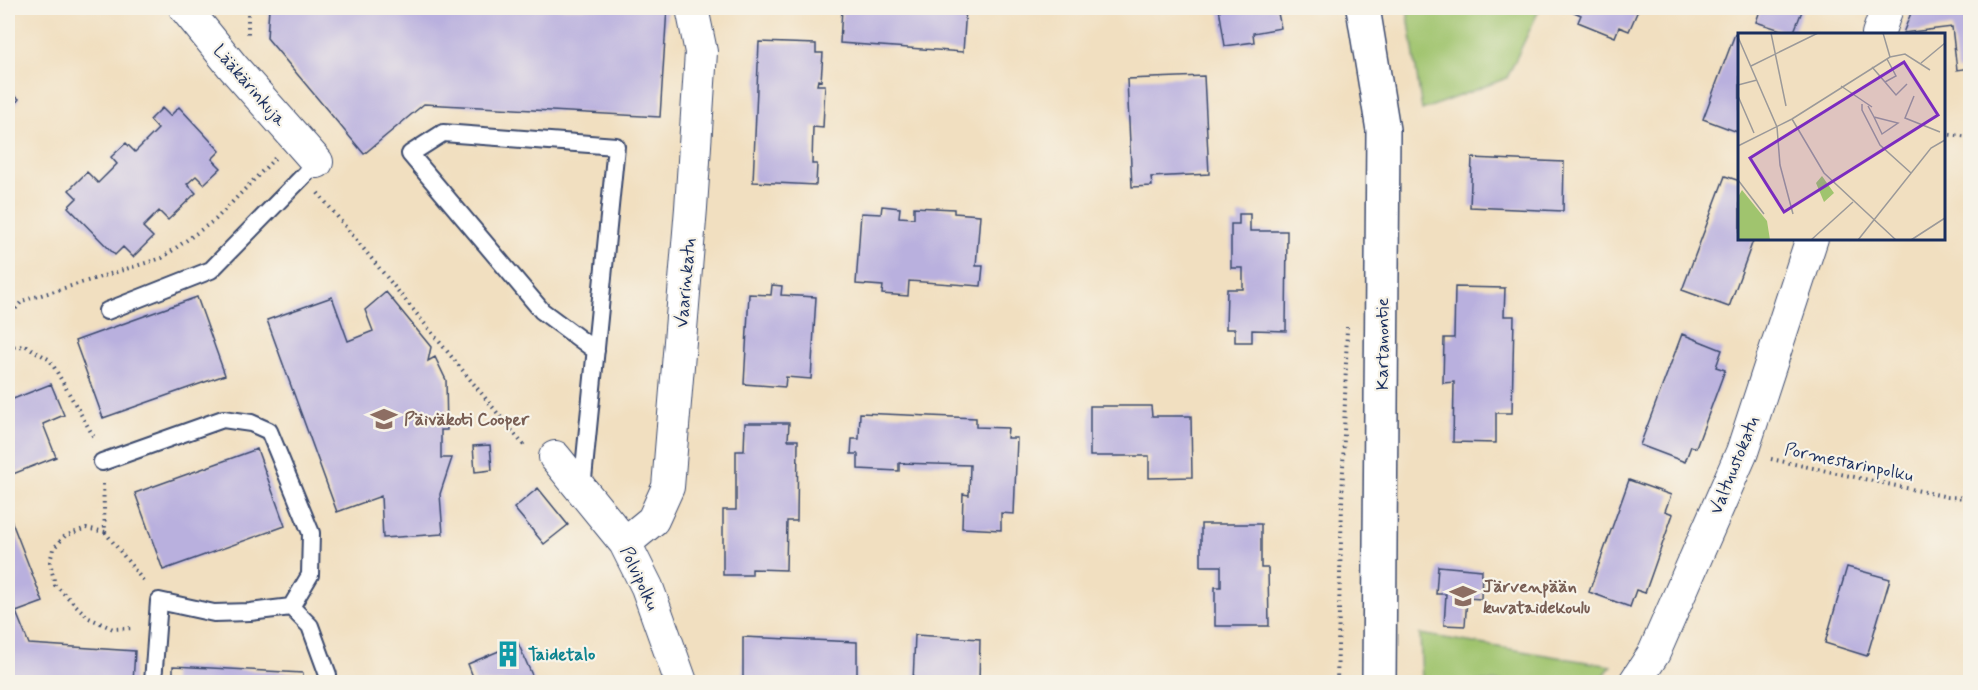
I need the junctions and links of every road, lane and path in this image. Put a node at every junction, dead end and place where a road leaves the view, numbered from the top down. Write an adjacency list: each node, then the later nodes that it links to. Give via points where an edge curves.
1 (185, 8): 8 (street, Lääkärinkuja)
2 (692, 8): 21 (street, Vaarinkatu, via 701,52 668,487 653,520)
3 (1364, 8): 29 (street, Kartanontie, via 1383,130)
4 (1887, 8): 5 (street)
5 (1878, 33)
6 (1945, 134): 7 (path)
7 (1971, 136)
8 (311, 169): 10 (lane, via 211,270); 11 (path, via 281,152 216,219 162,258 22,301); 16 (path)
9 (1811, 240): 15 (street, Valtuustokatu)
10 (108, 311)
11 (8, 318)
12 (1347, 318): 28 (path)
13 (8, 347): 17 (path, via 26,346 50,360 95,438)
14 (596, 351): 14 (lane, via 616,146 442,133 410,154 542,311); 18 (lane)
15 (1742, 452): 19 (path, Pormestarinpolku, via 1947,497); 30 (street, Valtuustokatu, via 1654,653)
16 (541, 453): 18 (street, Polvipolku)
17 (102, 462): 20 (path); 23 (lane, via 223,419 251,423 269,431 311,533 310,575)
18 (581, 489): 21 (street, Polvipolku)
19 (1971, 498)
20 (105, 532): 22 (path); 24 (path, via 86,528 65,536 53,549 50,562 55,585 89,618 113,629 136,628)
21 (625, 543): 27 (street, Polvipolku, via 648,587)
22 (159, 601): 23 (lane, via 214,613); 24 (lane)
23 (291, 607): 26 (lane, via 310,626)
24 (157, 621): 25 (lane)
25 (153, 682)
26 (328, 682)
27 (681, 682)
28 (1337, 682)
29 (1379, 682)
30 (1635, 682)

